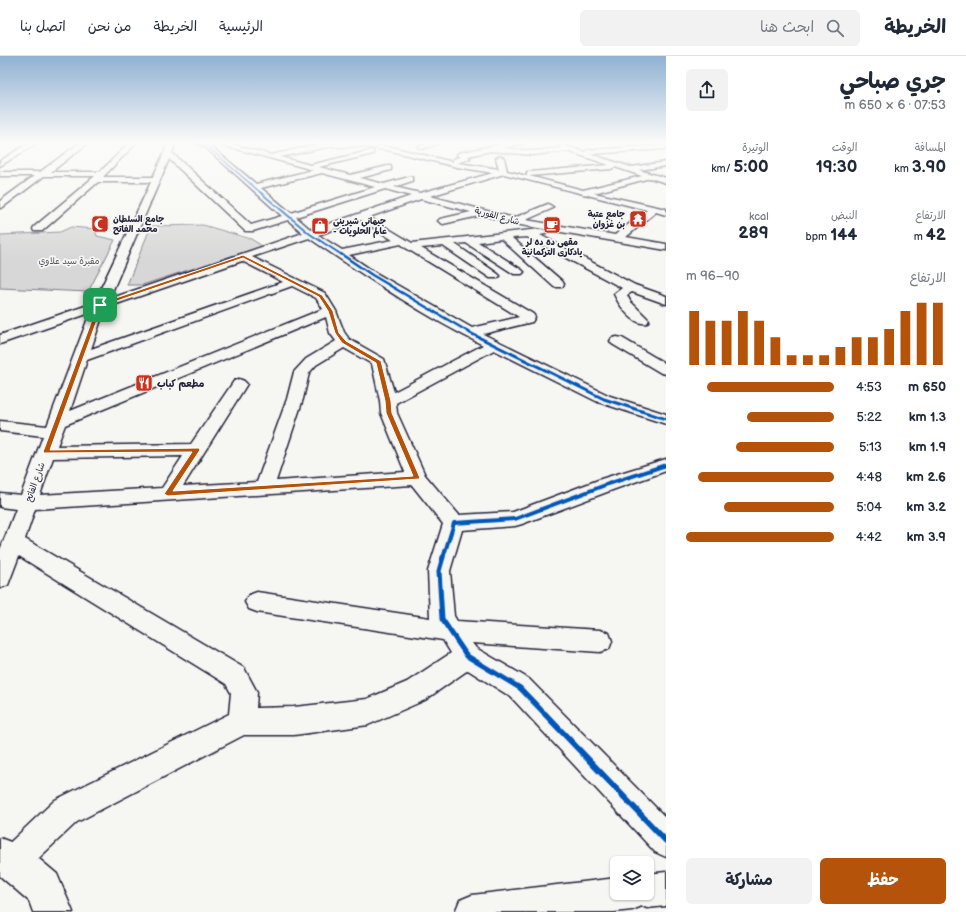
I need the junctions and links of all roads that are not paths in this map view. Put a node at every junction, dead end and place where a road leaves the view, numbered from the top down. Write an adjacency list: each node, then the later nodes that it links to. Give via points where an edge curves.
1 (30, 182): 15 (street)
2 (94, 182): 27 (street)
3 (157, 182): 45 (street, شارع الفاتح)
4 (204, 182): 23 (street, via 250,229)
5 (248, 182): 12 (street)
6 (275, 182): 12 (street)
7 (365, 182): 13 (street, شارع القورية)
8 (400, 182): 13 (street)
9 (470, 182): 17 (street)
10 (540, 182): 14 (street)
11 (627, 182): 14 (street)
12 (254, 187): 23 (street)
13 (385, 187): 17 (street, شارع القورية); 23 (street)
14 (584, 193): 20 (street)
15 (13, 194): 16 (street); 18 (street)
16 (0, 195)
17 (421, 196): 22 (street, شارع القورية); 24 (street)
18 (0, 205)
19 (548, 207): 26 (street)
20 (654, 209): 21 (street); 32 (street)
21 (666, 212)
22 (484, 213): 25 (street); 26 (street, شارع القورية)
23 (288, 216): 29 (street)
24 (361, 216): 29 (street); 35 (street)
25 (443, 222)
26 (515, 222): 28 (street, شارع القورية)
27 (38, 230)
28 (562, 230): 30 (street); 32 (street, شارع القورية)
29 (310, 234): 37 (street); 38 (street)
30 (530, 234): 31 (street); 43 (street)
31 (503, 236): 33 (street); 42 (street)
32 (617, 238): 36 (street, شارع القورية)
33 (468, 240): 34 (street); 39 (street)
34 (446, 243): 35 (street); 40 (street)
35 (406, 244): 37 (street); 48 (street, via 528,317)
36 (666, 247)
37 (340, 254): 48 (street)
38 (243, 257): 41 (street); 45 (street)
39 (518, 272)
40 (494, 276)
41 (293, 282): 46 (street, via 321,296); 53 (street)
42 (558, 284)
43 (631, 288): 44 (street); 47 (street, via 620,294 624,303)
44 (666, 300)
45 (100, 305): 49 (street); 53 (street, شارع الفاتح)
46 (330, 311): 51 (street, via 337,333); 59 (street)
47 (642, 320)
48 (470, 333): 52 (street)
49 (0, 340)
50 (617, 341): 54 (street)
51 (344, 342): 56 (street, via 379,362); 64 (street, via 311,362 302,372)
52 (494, 345): 56 (street); 57 (street, via 604,399)
53 (81, 357): 59 (street, شارع الفاتح)
54 (666, 370)
55 (239, 384): 60 (street)
56 (388, 401): 63 (street, via 389,413)
57 (666, 419)
58 (0, 426): 59 (street)
59 (55, 427): 61 (street, شارع الفاتح)
60 (197, 450): 61 (street); 65 (street)
61 (46, 452): 67 (street, شارع الفاتح)
62 (666, 466): 68 (street, via 608,484 515,520)
63 (417, 478): 64 (street); 68 (street)
64 (264, 488): 65 (street)
65 (168, 494): 67 (street)
66 (0, 500): 67 (street)
67 (28, 503): 69 (street, شارع الفاتح)
68 (454, 523): 72 (street, via 439,571 442,619)
69 (13, 542): 70 (street, شارع الفاتح); 75 (street, via 235,676 244,692)
70 (0, 579)
71 (256, 602): 72 (street)
72 (450, 631): 73 (street); 74 (street)
73 (600, 641)
74 (467, 656): 75 (street, via 416,691 368,712 294,721); 76 (street, via 520,688)
75 (242, 722): 77 (street, via 66,811)
76 (666, 841)
77 (6, 859): 81 (main road, via 42,888)
78 (666, 889): 79 (street)
79 (654, 890)
80 (610, 896): 82 (street)
81 (52, 912)
82 (472, 912)

